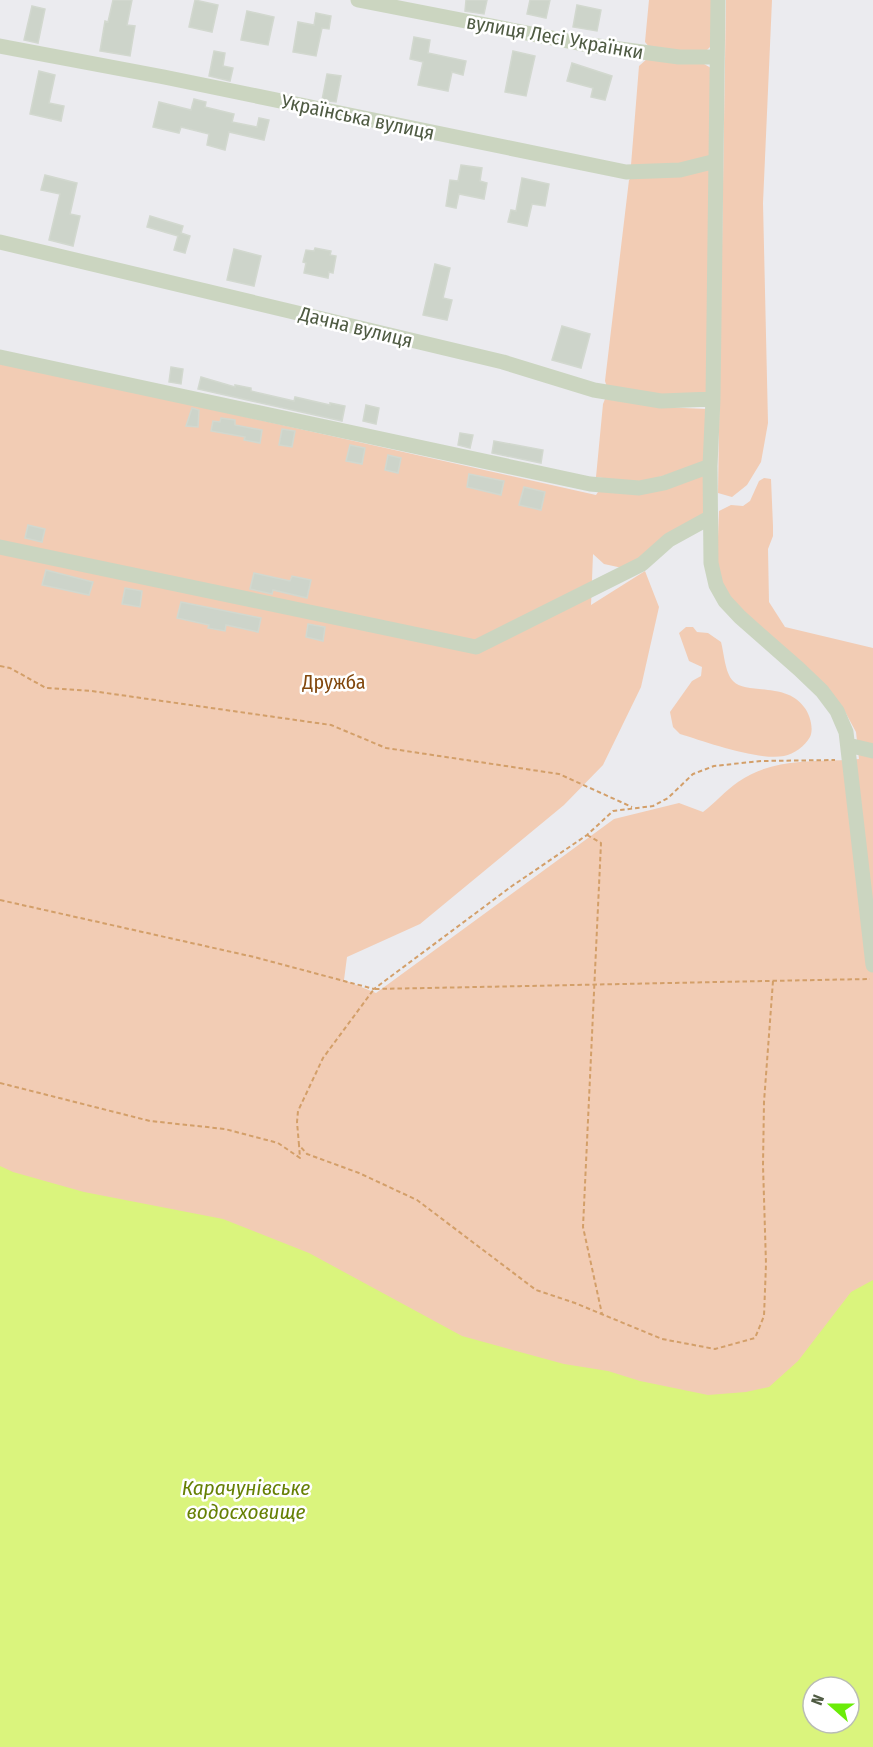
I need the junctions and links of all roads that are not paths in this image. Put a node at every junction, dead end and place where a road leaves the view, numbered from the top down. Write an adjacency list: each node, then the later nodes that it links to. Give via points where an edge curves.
1 (358, 0): 4 (street, вулиця Лесі Українки, via 583,44 679,57)
2 (718, 0): 4 (street)
3 (0, 46): 5 (street, Українська вулиця, via 626,172 680,170)
4 (717, 57): 5 (street)
5 (716, 161): 8 (street)
6 (0, 242): 8 (street, Дачна вулиця, via 503,362 594,390 661,400)
7 (0, 357): 9 (street, via 590,484 639,488)
8 (712, 399): 9 (street)
9 (710, 466): 10 (street)
10 (709, 518): 11 (street, via 669,540 642,564 476,647); 13 (street, via 711,563 725,601 822,691 837,711)
11 (0, 548)
12 (873, 751): 13 (street)
13 (849, 752): 14 (street)
14 (873, 965)

